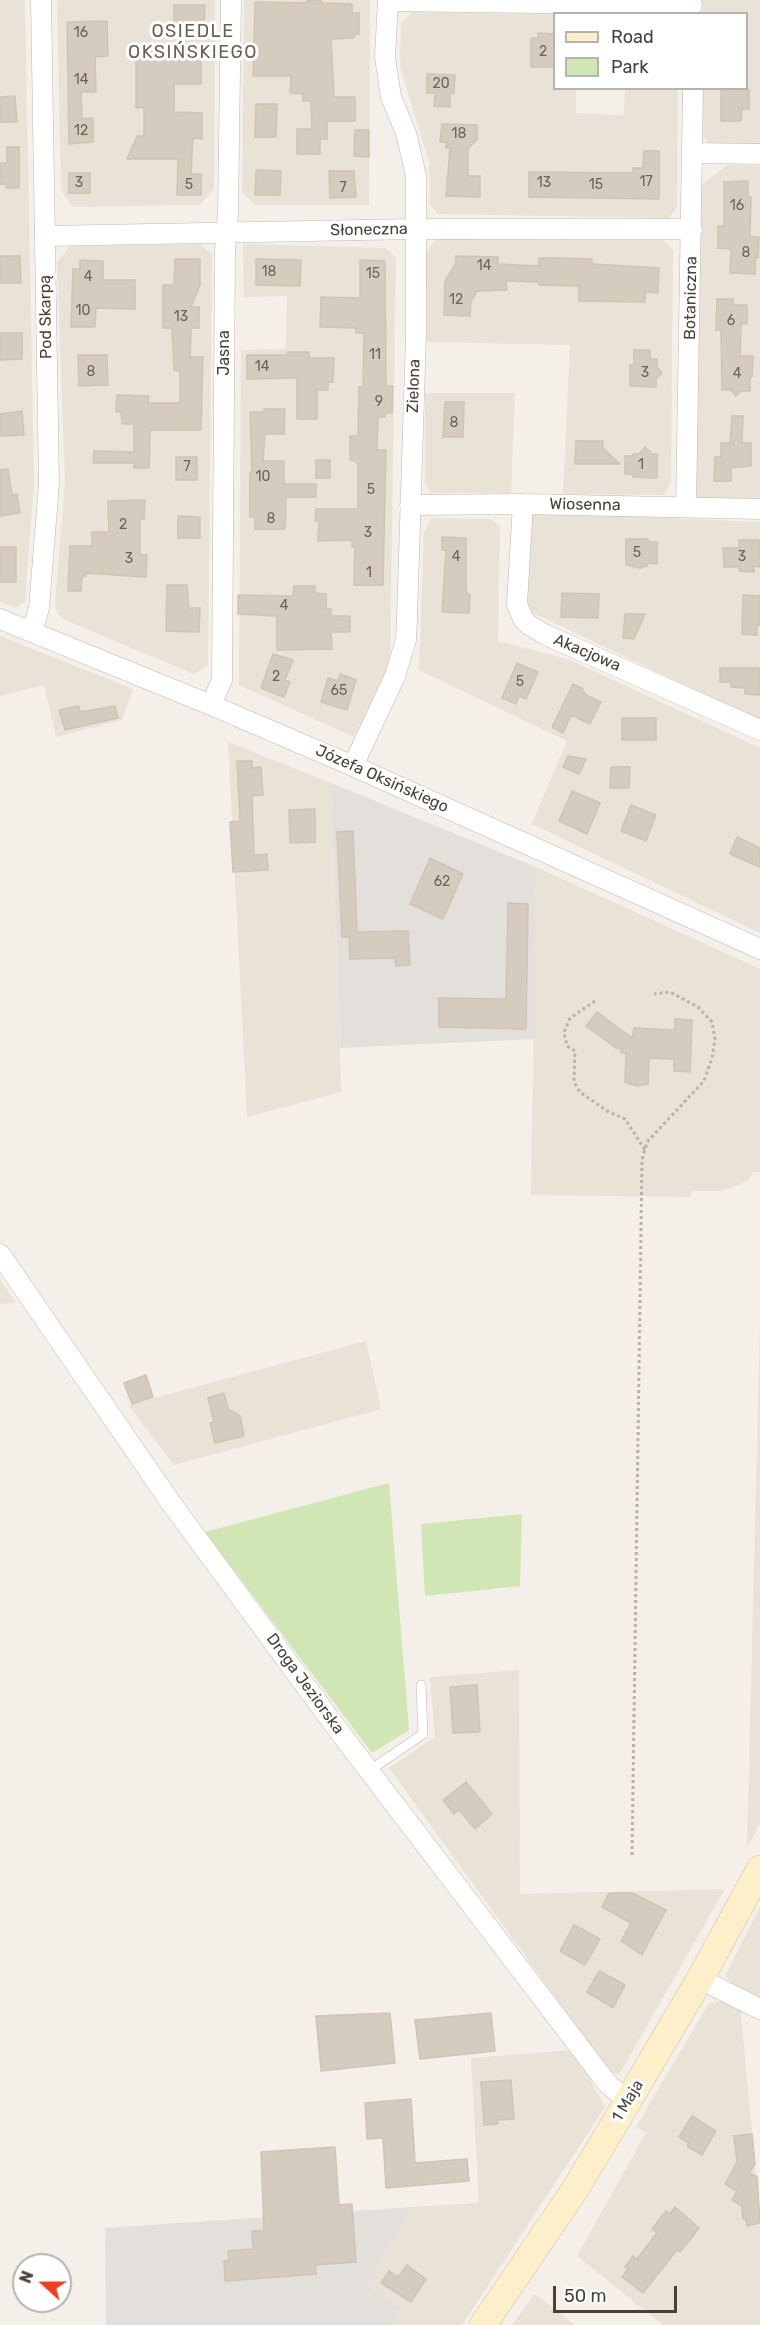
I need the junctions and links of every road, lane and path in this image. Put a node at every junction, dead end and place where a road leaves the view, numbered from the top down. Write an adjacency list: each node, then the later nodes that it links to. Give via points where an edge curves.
1 (41, 0): 11 (street, Pod Skarpą)
2 (231, 0): 10 (street, Jasna)
3 (388, 0): 4 (street); 8 (street, Zielona, via 386,57 391,97 406,133 416,176)
4 (692, 6)
5 (693, 90): 6 (street, Botaniczna)
6 (694, 153): 7 (street); 9 (street, Botaniczna)
7 (760, 154)
8 (415, 229): 9 (street, Słoneczna); 10 (street, Słoneczna); 13 (street, Zielona)
9 (692, 229): 14 (street, Botaniczna)
10 (226, 233): 11 (street, Słoneczna); 18 (street, Jasna, via 222,680)
11 (45, 236): 17 (street, Pod Skarpą, via 49,484 38,615)
12 (523, 504): 13 (street, Wiosenna); 14 (street, Wiosenna); 19 (street, Akacjowa, via 517,604 523,620 546,635)
13 (410, 505): 20 (street, Zielona, via 404,648)
14 (686, 507): 15 (street, Wiosenna)
15 (760, 509)
16 (0, 619): 17 (street, Józefa Oksińskiego)
17 (33, 632): 18 (street, Józefa Oksińskiego)
18 (212, 705): 20 (street, Józefa Oksińskiego)
19 (760, 730)
20 (353, 766): 21 (street, Józefa Oksińskiego)
21 (760, 949)
22 (654, 994): 24 (path, via 670,992 698,1007 712,1022 715,1039 704,1081 647,1142)
23 (595, 1001): 24 (path, via 570,1018 564,1032 567,1046 575,1051 574,1082 580,1092 625,1119)
24 (645, 1150): 28 (path)
25 (0, 1254): 27 (street, Droga Jeziorska, via 171,1503)
26 (421, 1685): 27 (lane, via 423,1734)
27 (370, 1770): 32 (street, Droga Jeziorska, via 607,2083)
28 (632, 1855)
29 (760, 1869): 30 (main road, 1 Maja)
30 (700, 1979): 31 (street); 32 (main road, 1 Maja)
31 (760, 2009)
32 (628, 2101): 33 (main road, 1 Maja, via 574,2191)
33 (483, 2325)

